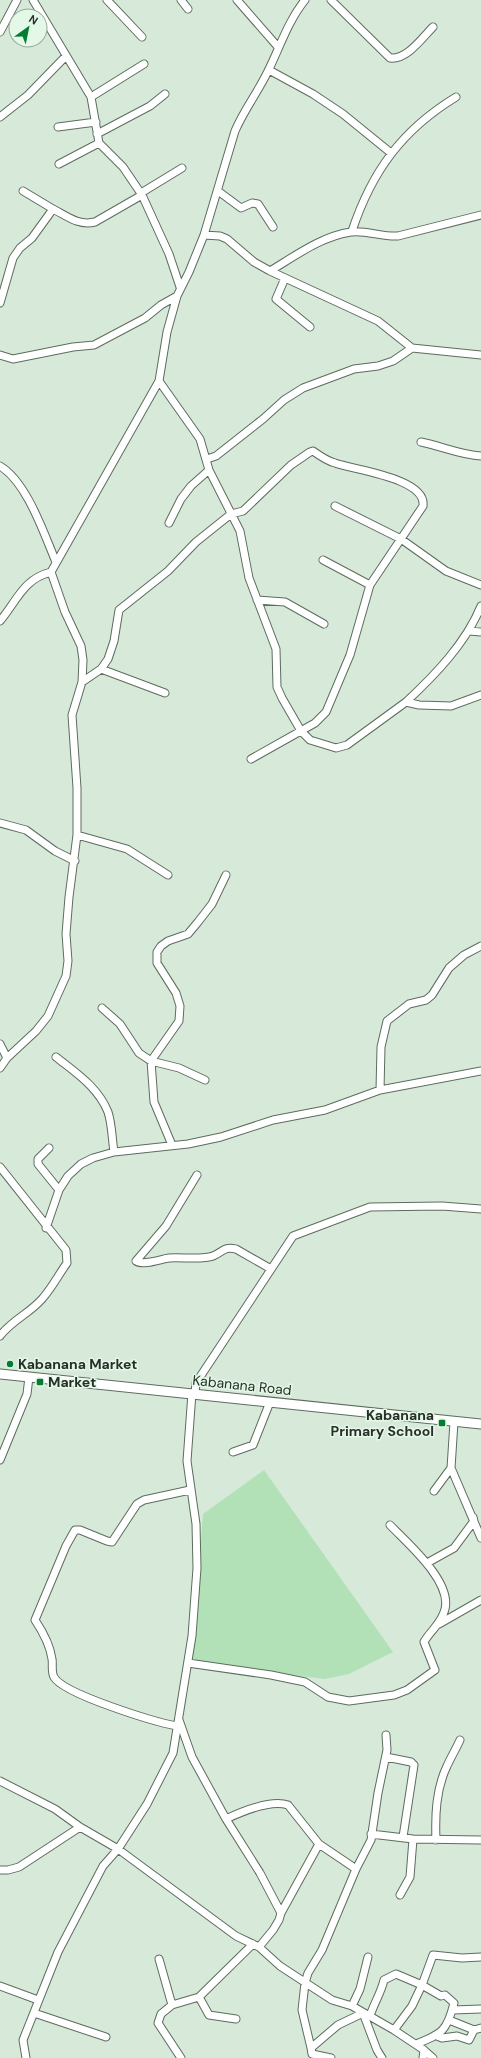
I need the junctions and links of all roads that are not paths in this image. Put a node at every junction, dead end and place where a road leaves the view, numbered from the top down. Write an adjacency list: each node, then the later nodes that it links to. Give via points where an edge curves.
1 (17, 0): 10 (street)
2 (33, 0): 13 (street)
3 (107, 0): 11 (street)
4 (181, 0): 8 (street)
5 (237, 0): 12 (street)
6 (305, 0): 12 (street)
7 (331, 0): 9 (street, via 390,58 408,52)
8 (188, 9)
9 (433, 27)
10 (0, 32)
11 (142, 37)
12 (278, 47): 15 (street)
13 (66, 56): 18 (street); 19 (street, via 28,95)
14 (144, 64): 18 (street)
15 (269, 70): 24 (street, via 343,114); 28 (street, via 235,130)
16 (165, 94): 22 (street, via 150,106)
17 (456, 96): 24 (street, via 432,113)
18 (91, 97): 20 (street)
19 (0, 117)
20 (96, 122): 21 (street); 22 (street)
21 (58, 127)
22 (97, 134): 23 (street)
23 (99, 143): 25 (street); 29 (street, via 122,166)
24 (391, 154): 33 (street, via 377,173 363,200)
25 (59, 164)
26 (182, 168): 29 (street)
27 (23, 191): 30 (street)
28 (218, 191): 32 (street, via 241,208 252,203 258,204); 34 (street)
29 (142, 194): 30 (street, via 95,222 86,224); 37 (street, via 169,254)
30 (52, 209): 39 (street, via 32,238 13,258)
31 (481, 215): 33 (street, via 398,236)
32 (273, 227)
33 (352, 231): 35 (street, via 308,248)
34 (204, 235): 35 (street, via 227,239 254,262); 37 (street)
35 (270, 271): 36 (street)
36 (285, 278): 40 (street, via 276,298); 41 (street, via 378,322)
37 (180, 287): 38 (street)
38 (177, 296): 42 (street, via 145,318 94,345 12,359); 44 (street, via 166,338)
39 (0, 303)
40 (310, 327)
41 (412, 348): 43 (street); 47 (street, via 393,361 354,369 303,388 284,400 216,456)
42 (0, 354)
43 (481, 354)
44 (159, 381): 47 (street, via 200,439); 55 (street)
45 (421, 442): 46 (street, via 467,456)
46 (481, 456)
47 (207, 459): 49 (street)
48 (0, 466): 55 (street, via 10,474 34,511)
49 (209, 470): 51 (street); 52 (street, via 181,499)
50 (335, 506): 53 (street)
51 (231, 514): 53 (street, via 243,511 291,465 313,451 335,464 366,470 400,482 421,496 423,506); 59 (street, via 240,531 249,578); 65 (street, via 196,542 168,571 119,610 114,641)
52 (169, 523)
53 (401, 539): 57 (street); 58 (street, via 446,571)
54 (323, 560): 57 (street)
55 (56, 562): 56 (street)
56 (51, 572): 61 (street, via 41,574 28,582); 66 (street, via 65,612 81,646)
57 (370, 585): 70 (street, via 350,655 332,702 315,723)
58 (481, 586)
59 (257, 600): 62 (street, via 285,602); 70 (street, via 276,649 277,687)
60 (481, 606): 63 (street)
61 (0, 621)
62 (324, 624)
63 (469, 631): 64 (street); 69 (street)
64 (481, 632)
65 (101, 669): 66 (street); 67 (street)
66 (82, 682): 73 (street, via 72,715)
67 (165, 693)
68 (481, 695): 69 (street, via 451,706)
69 (406, 702): 70 (street, via 347,745 336,748 320,744 310,740)
70 (302, 731): 71 (street)
71 (251, 759)
72 (0, 823): 74 (street, via 26,830 55,851)
73 (77, 835): 74 (street); 76 (street, via 127,849)
74 (75, 861): 81 (street, via 68,904 66,976 48,1016)
75 (226, 875): 82 (street, via 212,904 188,934 168,941 157,952 157,963 176,993 180,1013 179,1021)
76 (168, 876)
77 (481, 946): 86 (street, via 464,955 449,968 426,1000 409,1004 387,1021 381,1047)
78 (102, 1008): 82 (street, via 120,1024 139,1053)
79 (0, 1044): 81 (street)
80 (56, 1057): 89 (street, via 84,1078 97,1092 107,1111)
81 (8, 1058): 83 (street)
82 (151, 1062): 85 (street, via 179,1068); 87 (street, via 154,1102)
83 (0, 1068)
84 (481, 1071): 86 (street)
85 (205, 1080)
86 (380, 1090): 87 (street, via 325,1110 274,1120 215,1138)
87 (172, 1145): 89 (street)
88 (49, 1148): 92 (street, via 38,1159 38,1164)
89 (114, 1152): 92 (street, via 81,1164 68,1176)
90 (1, 1171): 94 (street, via 28,1201)
91 (197, 1175): 95 (street, via 166,1226 136,1261 142,1263 170,1258 213,1256 230,1247)
92 (59, 1190): 94 (street)
93 (481, 1209): 95 (street, via 442,1206 370,1207 293,1236)
94 (46, 1228): 96 (street, via 66,1250 67,1262 43,1298)
95 (271, 1269): 99 (street, via 196,1383)
96 (0, 1336)
97 (0, 1374): 98 (street, Kabanana Road)
98 (29, 1377): 99 (street, Kabanana Road); 104 (street, via 27,1394)
99 (193, 1393): 100 (street, Kabanana Road); 106 (street, via 187,1461)
100 (270, 1402): 101 (street, Kabanana Road); 103 (street, via 253,1445)
101 (454, 1422): 102 (street, Kabanana Road); 105 (street)
102 (481, 1424)
103 (233, 1452)
104 (0, 1460)
105 (451, 1468): 107 (street); 108 (street)
106 (190, 1490): 114 (street, via 196,1524 197,1568); 115 (street, via 144,1500 137,1504 112,1542 75,1530 35,1620 49,1643 53,1676 60,1684 105,1704)
107 (434, 1491)
108 (472, 1515): 110 (street); 111 (street, via 474,1521 454,1548)
109 (390, 1524): 111 (street)
110 (481, 1538)
111 (427, 1563): 113 (street, via 439,1581 446,1602)
112 (481, 1600): 113 (street)
113 (438, 1624): 114 (street, via 424,1642 436,1670 407,1690 363,1700 349,1701 328,1697 309,1684 271,1675)
114 (188, 1663): 115 (street)
115 (178, 1723): 120 (street, via 192,1757); 128 (street, via 170,1759 147,1804)
116 (386, 1735): 118 (street)
117 (460, 1740): 125 (street, via 440,1788 435,1813)
118 (386, 1757): 122 (street); 123 (street, via 414,1765)
119 (0, 1781): 121 (street, via 55,1808)
120 (226, 1820): 127 (street, via 245,1810 283,1803 292,1808); 132 (street, via 260,1873)
121 (80, 1827): 128 (street); 130 (street, via 19,1867)
122 (371, 1834): 123 (street); 129 (street, via 370,1842)
123 (403, 1837): 124 (street)
124 (413, 1839): 125 (street); 131 (street, via 410,1877)
125 (436, 1840): 126 (street)
126 (481, 1840)
127 (319, 1844): 129 (street); 132 (street)
128 (118, 1849): 133 (street, via 236,1936); 141 (street, via 102,1866 58,1952)
129 (356, 1869): 137 (street)
130 (0, 1870)
131 (400, 1895)
132 (281, 1913): 133 (street, via 273,1930)
133 (256, 1945): 137 (street, via 280,1966); 140 (street)
134 (481, 1956): 138 (street, via 462,1958 433,1955)
135 (368, 1957): 143 (street, via 360,1989)
136 (159, 1959): 142 (street)
137 (306, 1982): 143 (street, via 332,2000); 155 (street, via 302,2010)
138 (422, 1985): 144 (street, via 450,1998 454,2003); 147 (street, via 396,1974 384,1980 381,1993); 151 (street, via 412,2006)
139 (0, 1986): 141 (street)
140 (199, 1997): 142 (street); 148 (street, via 209,2015)
141 (38, 2000): 146 (street)
142 (172, 2005): 158 (street, via 161,2014 158,2023)
143 (352, 2006): 147 (street)
144 (452, 2010): 145 (street); 149 (street)
145 (481, 2010)
146 (34, 2012): 153 (street); 157 (street, via 23,2040)
147 (367, 2014): 151 (street); 155 (street, via 338,2025); 160 (street, via 377,2050)
148 (236, 2019)
149 (449, 2020): 150 (street); 152 (street)
150 (478, 2029): 152 (street, via 469,2040 457,2036)
151 (394, 2030): 154 (street)
152 (437, 2036): 154 (street)
153 (106, 2037)
154 (416, 2044): 156 (street)
155 (311, 2048): 159 (street, via 312,2054)
156 (424, 2050): 161 (street); 162 (street)
157 (26, 2058)
158 (181, 2058)
159 (331, 2058)
160 (382, 2058)
161 (423, 2058)
162 (433, 2058)

